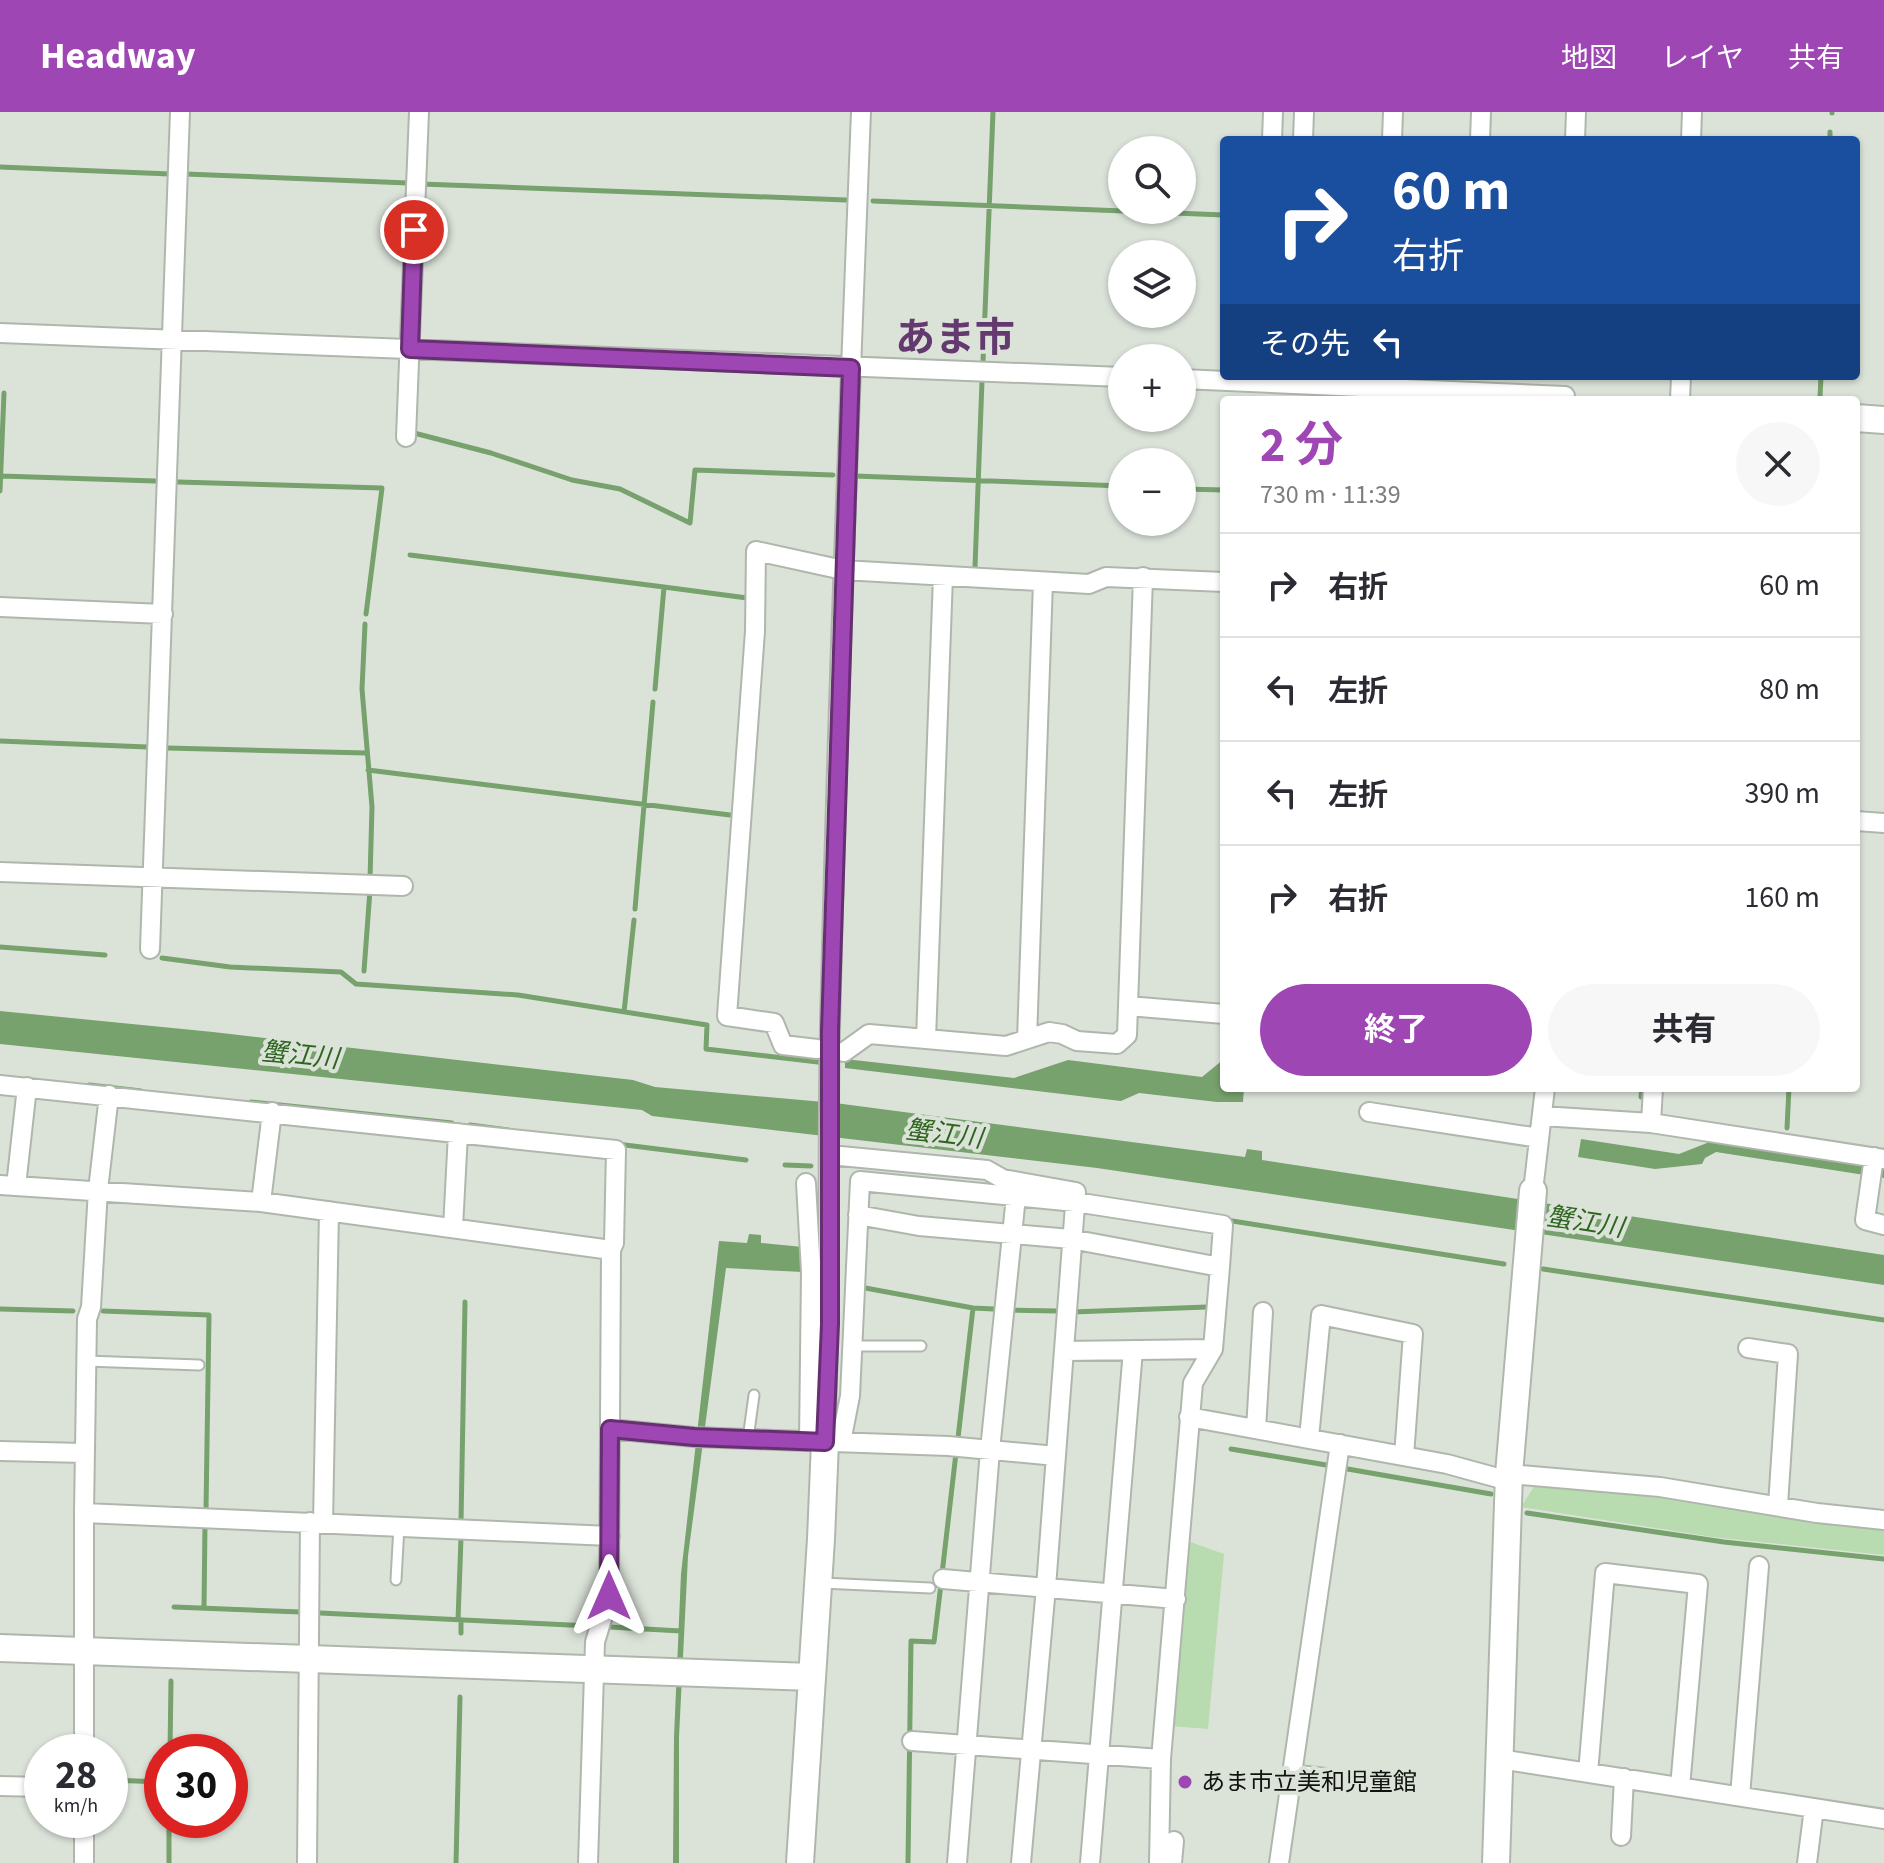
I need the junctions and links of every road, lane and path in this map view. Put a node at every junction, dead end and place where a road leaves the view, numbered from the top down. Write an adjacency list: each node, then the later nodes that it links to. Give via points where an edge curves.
1 (180, 112): 17 (street)
2 (419, 112): 18 (street)
3 (861, 112): 19 (street)
4 (1273, 112): 10 (street)
5 (1304, 112): 11 (street)
6 (1393, 112): 12 (street)
7 (1481, 112): 13 (street)
8 (1576, 112): 14 (street)
9 (1691, 112): 15 (street)
10 (1272, 136)
11 (1303, 136)
12 (1392, 136)
13 (1480, 136)
14 (1575, 136)
15 (1691, 136)
16 (0, 333): 17 (street)
17 (173, 340): 18 (street); 36 (street)
18 (410, 349): 19 (street); 29 (street)
19 (851, 368): 20 (street); 30 (street)
20 (1108, 377)
21 (1196, 380): 22 (street)
22 (1254, 385): 23 (street)
23 (1284, 386): 24 (street)
24 (1379, 388): 25 (street)
25 (1467, 389): 26 (street)
26 (1542, 396)
27 (1860, 418): 28 (street)
28 (1884, 420)
29 (406, 437)
30 (843, 570): 31 (street); 47 (street, via 756,551 727,1016 774,1023 783,1045); 60 (street)
31 (943, 576): 33 (street); 45 (street)
32 (1143, 577): 33 (street, via 1106,577 1089,584); 34 (street); 43 (street)
33 (1043, 582): 46 (street)
34 (1220, 582)
35 (0, 607): 36 (street)
36 (163, 614): 40 (street)
37 (1860, 821): 38 (street)
38 (1884, 823)
39 (0, 872): 40 (street)
40 (153, 878): 41 (street); 42 (street)
41 (403, 886)
42 (150, 949)
43 (1128, 1006): 44 (street); 46 (street, via 1127,1035 1117,1044 1049,1032)
44 (1220, 1014)
45 (926, 1039): 46 (street, via 1006,1046); 48 (street, via 869,1034)
46 (1027, 1039)
47 (817, 1049)
48 (844, 1052)
49 (0, 1085): 50 (street)
50 (27, 1087): 53 (street); 63 (street)
51 (1545, 1092): 56 (street)
52 (1653, 1092): 57 (street)
53 (109, 1095): 54 (street); 64 (street)
54 (272, 1112): 58 (street); 67 (street)
55 (1369, 1112): 59 (street)
56 (1542, 1116): 57 (street); 59 (street)
57 (1651, 1123): 61 (street)
58 (458, 1133): 72 (street); 75 (street, via 616,1150)
59 (1539, 1138): 65 (street)
60 (830, 1152): 68 (street, via 987,1170 1003,1179 1076,1192); 92 (street)
61 (1875, 1164): 71 (street, via 1865,1220)
62 (806, 1183): 92 (street)
63 (8, 1186): 64 (street)
64 (98, 1190): 67 (street); 84 (street)
65 (1533, 1191): 99 (street)
66 (1016, 1196): 68 (street); 70 (street, via 860,1181); 73 (street)
67 (261, 1202): 69 (street)
68 (1075, 1202): 74 (street); 76 (street, via 1223,1225)
69 (329, 1211): 72 (street); 103 (street)
70 (858, 1215): 73 (street); 78 (street)
71 (1884, 1225)
72 (453, 1228): 75 (street)
73 (1012, 1235): 74 (street); 93 (street)
74 (1071, 1239): 76 (street); 83 (street)
75 (611, 1250): 88 (street)
76 (1220, 1267): 81 (street)
77 (1263, 1312): 89 (street)
78 (852, 1346): 79 (lane); 92 (street, via 850,1396)
79 (921, 1346)
80 (1748, 1348): 100 (street, via 1788,1354)
81 (1213, 1349): 82 (street); 87 (street, via 1193,1383)
82 (1133, 1350): 83 (street); 112 (street)
83 (1064, 1351): 96 (street)
84 (86, 1361): 85 (lane); 95 (street)
85 (199, 1365)
86 (754, 1395): 91 (lane)
87 (1189, 1417): 89 (street); 113 (street)
88 (610, 1429): 91 (street); 105 (street)
89 (1256, 1429): 90 (street)
90 (1309, 1438): 97 (street, via 1321,1315 1413,1334); 98 (street)
91 (748, 1439): 92 (street)
92 (825, 1442): 93 (street); 108 (street)
93 (990, 1450): 96 (street); 109 (street)
94 (0, 1451): 95 (street)
95 (84, 1453): 101 (street)
96 (1056, 1456): 111 (street)
97 (1404, 1456): 98 (street); 99 (street)
98 (1338, 1458): 126 (street)
99 (1509, 1478): 100 (street, via 1660,1487); 125 (street)
100 (1778, 1505): 102 (street)
101 (84, 1513): 103 (street); 115 (street)
102 (1884, 1520)
103 (316, 1523): 104 (street); 116 (street)
104 (399, 1526): 105 (street); 107 (lane)
105 (610, 1536): 117 (street, via 609,1596 595,1642)
106 (1759, 1566): 133 (street)
107 (396, 1580)
108 (818, 1582): 110 (lane); 118 (street)
109 (979, 1582): 110 (street); 111 (street); 121 (street)
110 (936, 1583)
111 (1046, 1587): 112 (street); 122 (street)
112 (1114, 1593): 113 (street); 123 (street)
113 (1176, 1599): 124 (street)
114 (0, 1648): 115 (street)
115 (84, 1651): 116 (street); 119 (street)
116 (309, 1659): 117 (street); 140 (street)
117 (594, 1669): 118 (street); 141 (street)
118 (812, 1677): 142 (street)
119 (84, 1734)
120 (912, 1741): 121 (street)
121 (966, 1744): 122 (street); 143 (street)
122 (1031, 1749): 123 (street); 144 (street)
123 (1100, 1754): 124 (street); 145 (street)
124 (1161, 1759): 146 (street)
125 (1499, 1759): 127 (street); 149 (street)
126 (1292, 1770): 129 (lane); 148 (street)
127 (1588, 1773): 128 (street); 132 (street, via 1605,1573 1698,1584)
128 (1624, 1778): 132 (street); 136 (street)
129 (1390, 1780)
130 (0, 1786): 131 (street)
131 (24, 1787)
132 (1680, 1787): 133 (street)
133 (1740, 1796): 134 (street)
134 (1814, 1808): 135 (street); 150 (street)
135 (1884, 1819)
136 (1621, 1836)
137 (84, 1838): 139 (street)
138 (1174, 1841): 147 (street)
139 (84, 1863)
140 (307, 1863)
141 (588, 1863)
142 (800, 1863)
143 (957, 1863)
144 (1021, 1863)
145 (1090, 1863)
146 (1159, 1863)
147 (1172, 1863)
148 (1279, 1863)
149 (1496, 1863)
150 (1807, 1863)

